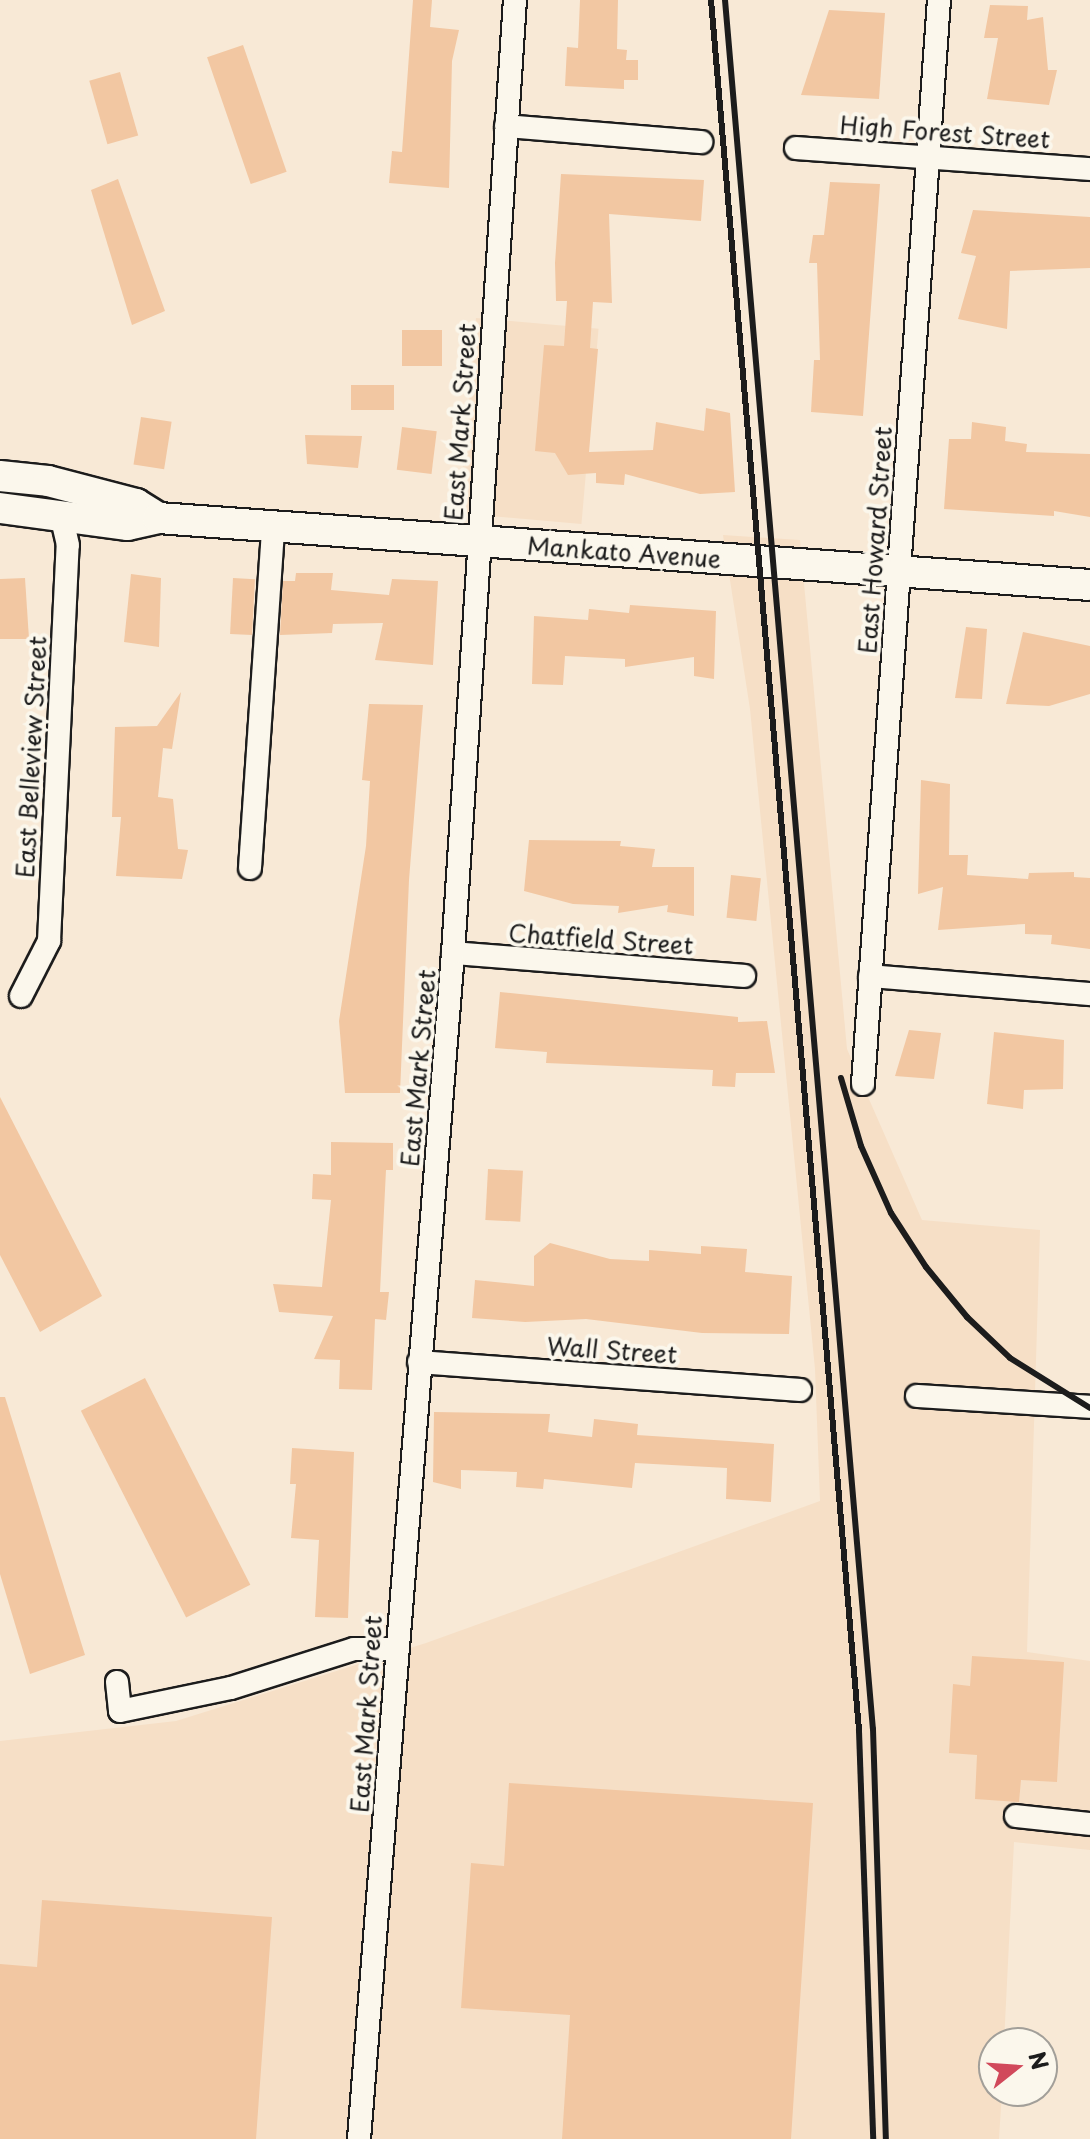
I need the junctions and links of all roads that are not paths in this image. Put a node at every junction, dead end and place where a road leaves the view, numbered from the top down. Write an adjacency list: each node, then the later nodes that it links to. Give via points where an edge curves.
1 (515, 0): 3 (street, East Mark Street)
2 (939, 0): 6 (street, East Howard Street)
3 (506, 126): 4 (street); 13 (street, East Mark Street)
4 (701, 142)
5 (796, 148): 6 (street, High Forest Street)
6 (928, 158): 7 (street, High Forest Street); 14 (street, East Howard Street)
7 (1090, 169)
8 (0, 476): 11 (main road, Mankato Avenue, via 95,493 136,504)
9 (0, 508): 10 (main road, Mankato Avenue)
10 (61, 515): 11 (main road, Mankato Avenue, via 128,525); 21 (street, East Belleview Street, via 68,545 49,941)
11 (158, 518): 12 (main road, Mankato Avenue)
12 (273, 527): 13 (main road, Mankato Avenue); 16 (street)
13 (478, 543): 14 (main road, Mankato Avenue); 17 (street, East Mark Street)
14 (899, 568): 15 (main road, Mankato Avenue); 19 (street, East Howard Street)
15 (1090, 585)
16 (250, 868)
17 (453, 953): 18 (street, Chatfield Street); 23 (street, East Mark Street)
18 (744, 976)
19 (870, 976): 20 (street); 22 (street, East Howard Street)
20 (1090, 994)
21 (21, 996)
22 (863, 1084)
23 (419, 1362): 24 (street, Wall Street); 27 (street, East Mark Street)
24 (800, 1390)
25 (917, 1396): 26 (street)
26 (1090, 1407)
27 (397, 1649): 28 (street, via 354,1649 231,1688 120,1711); 31 (street, East Mark Street)
28 (117, 1682)
29 (1016, 1816): 30 (street)
30 (1090, 1824)
31 (359, 2139)

